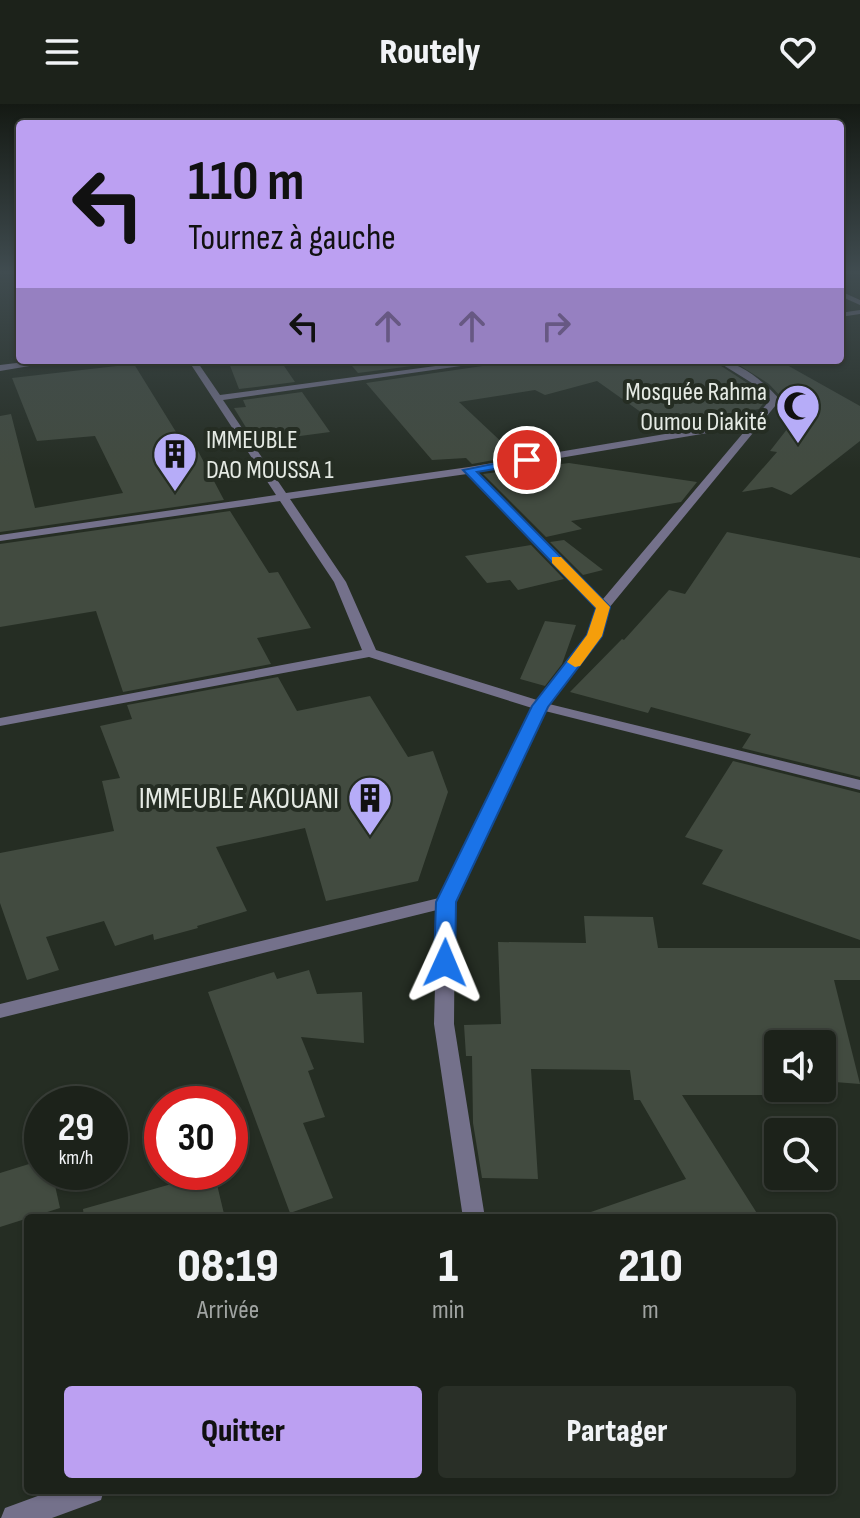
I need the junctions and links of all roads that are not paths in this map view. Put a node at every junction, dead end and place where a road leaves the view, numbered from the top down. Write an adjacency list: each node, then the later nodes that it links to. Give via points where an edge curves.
1 (30, 364): 6 (street)
2 (195, 364): 8 (street)
3 (434, 364): 7 (street)
4 (469, 364): 7 (street)
5 (725, 364): 9 (street, via 771,393 775,400)
6 (0, 368)
7 (439, 368): 8 (street)
8 (218, 398): 11 (street)
9 (758, 421): 10 (street); 13 (street)
10 (469, 470): 11 (street); 13 (street)
11 (281, 495): 12 (street); 14 (street, via 340,582)
12 (0, 538)
13 (603, 607): 15 (street, via 595,636)
14 (370, 653): 15 (street); 16 (street)
15 (540, 706): 17 (street); 18 (street)
16 (0, 722)
17 (860, 785)
18 (446, 902): 19 (street); 20 (street, via 444,1024)
19 (0, 1011)
20 (473, 1214)
21 (80, 1494): 22 (street)
22 (15, 1518)

